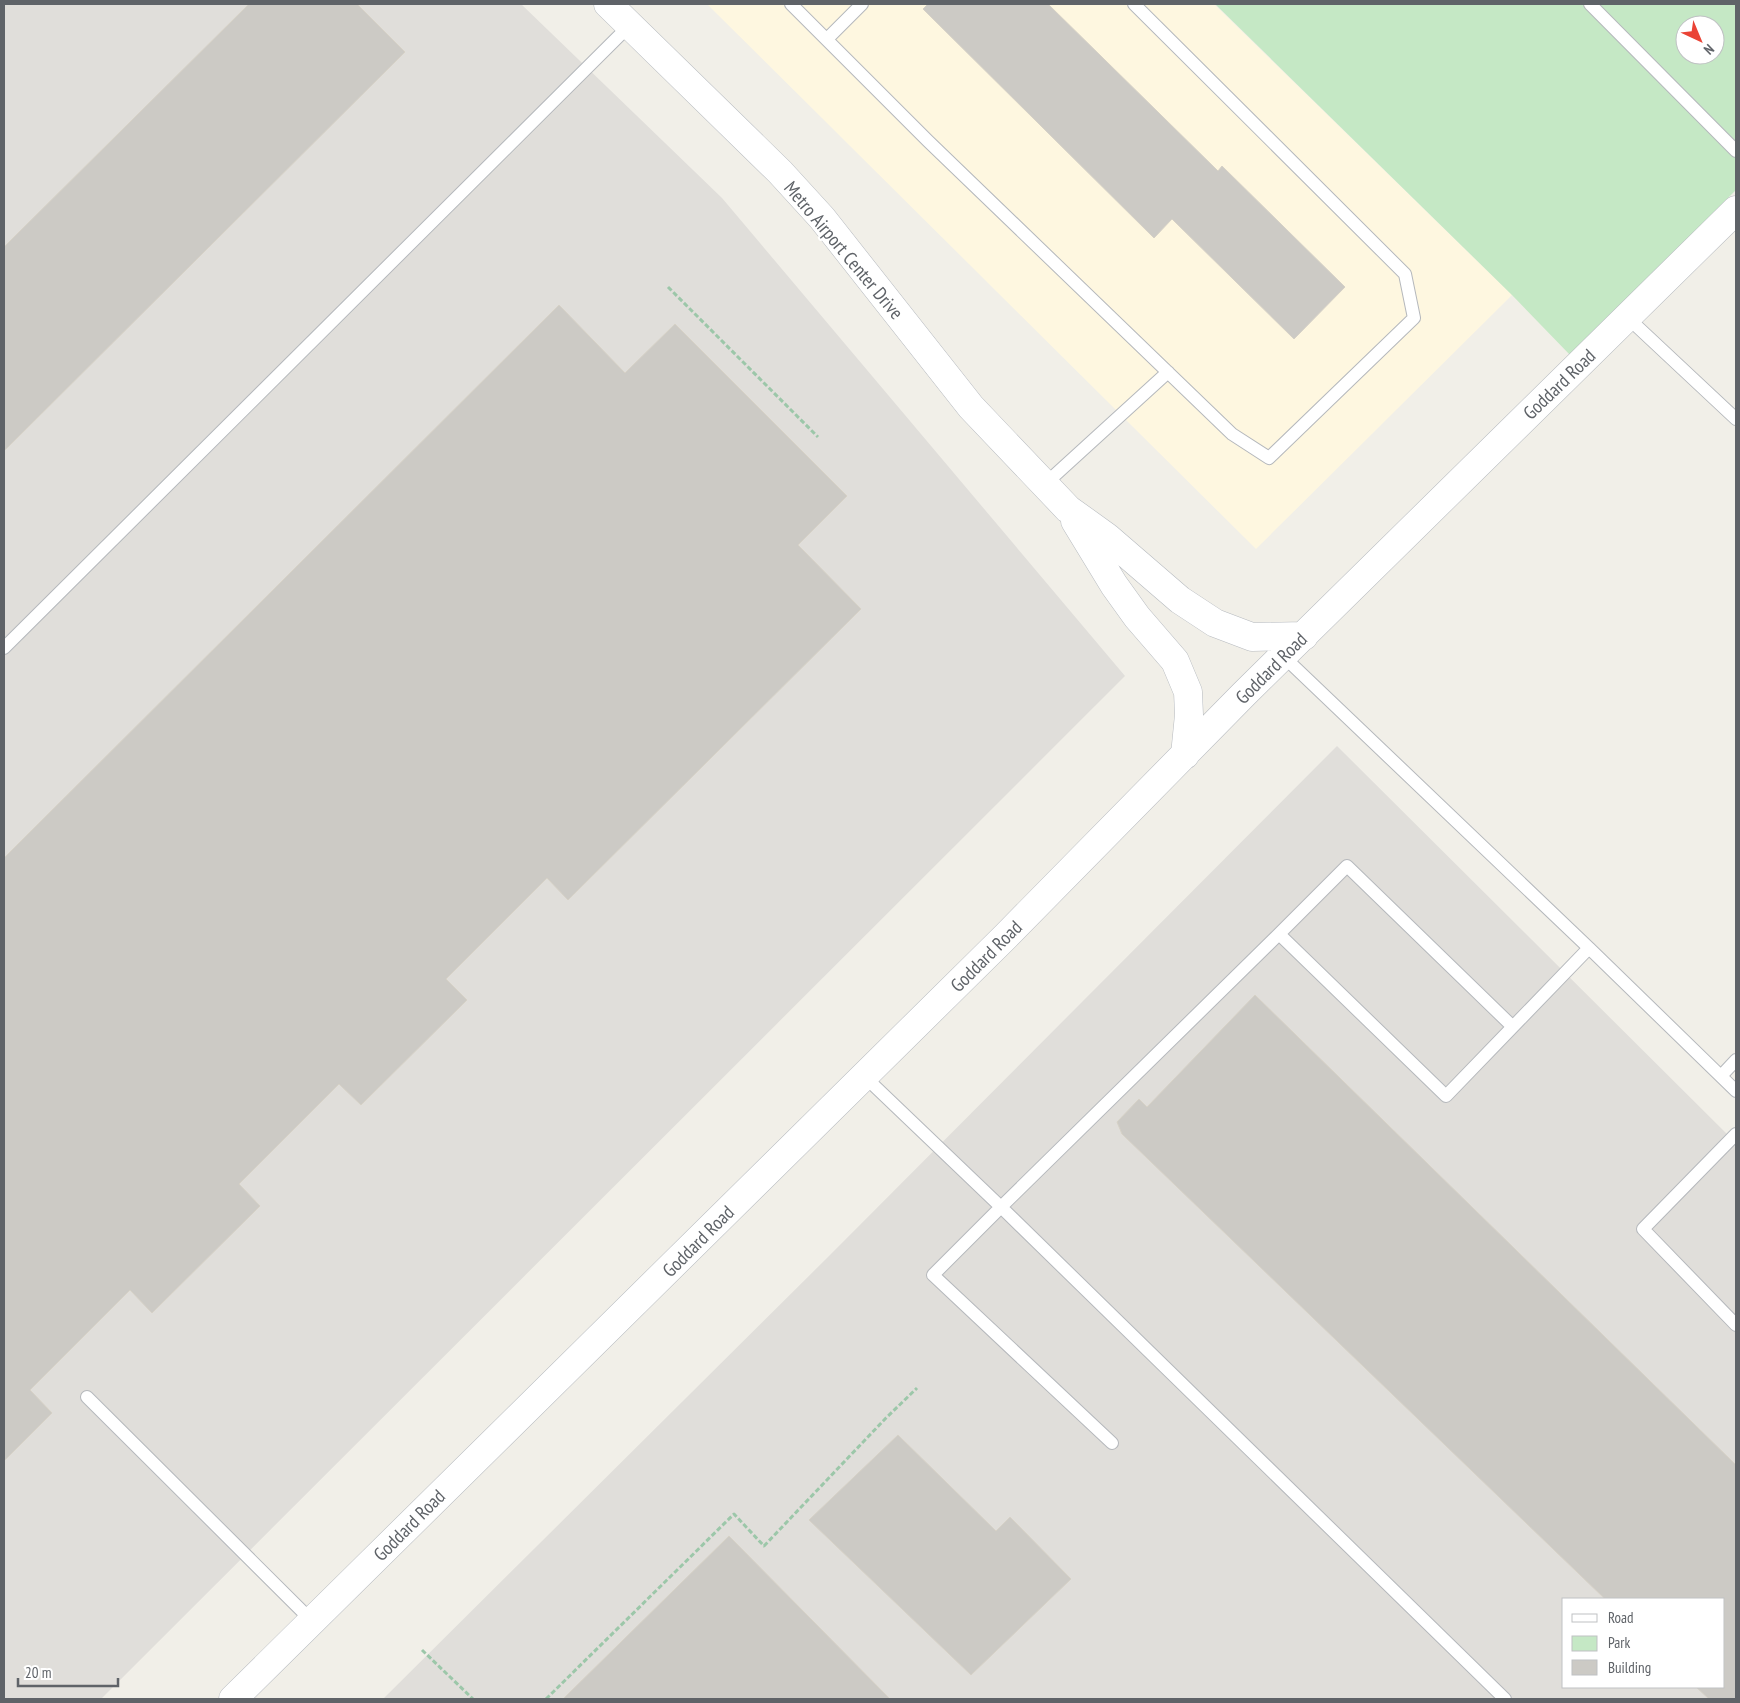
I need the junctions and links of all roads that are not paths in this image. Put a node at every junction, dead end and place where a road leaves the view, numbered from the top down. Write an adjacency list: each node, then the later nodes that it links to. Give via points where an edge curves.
1 (608, 4): 6 (main road, Metro Airport Center Drive)
2 (792, 4): 7 (lane)
3 (862, 4): 7 (lane)
4 (1134, 4): 11 (lane, via 1405,274 1414,318 1269,458 1232,434)
5 (1590, 4): 8 (lane)
6 (630, 25): 13 (main road, Metro Airport Center Drive, via 780,172 822,218 971,407); 16 (lane)
7 (827, 39): 11 (lane)
8 (1736, 151)
9 (1736, 210): 10 (main road, Goddard Road)
10 (1627, 317): 12 (lane); 15 (main road, Goddard Road)
11 (1168, 372): 13 (lane)
12 (1736, 419)
13 (1044, 485): 14 (main road, Metro Airport Center Drive)
14 (1068, 509): 15 (main road, Metro Airport Center Drive, via 1107,537 1180,600 1215,623 1252,636); 18 (main road, Metro Airport Center Drive, via 1136,617 1175,661 1188,692)
15 (1304, 636): 17 (main road, Goddard Road)
16 (4, 648)
17 (1283, 656): 18 (main road, Goddard Road); 20 (lane)
18 (1185, 755): 23 (main road, Goddard Road)
19 (1279, 934): 21 (lane, via 1347,866); 21 (lane, via 1446,1096); 27 (lane)
20 (1589, 948): 21 (lane); 24 (lane)
21 (1512, 1026)
22 (1736, 1060): 24 (lane)
23 (864, 1076): 27 (lane); 31 (main road, Goddard Road)
24 (1720, 1076): 25 (lane)
25 (1736, 1091)
26 (1736, 1134): 28 (lane, via 1643,1229)
27 (1002, 1207): 30 (lane, via 933,1275); 33 (lane)
28 (1736, 1325)
29 (87, 1397): 31 (lane)
30 (1112, 1443)
31 (312, 1621): 32 (main road, Goddard Road)
32 (233, 1699)
33 (1505, 1699)

